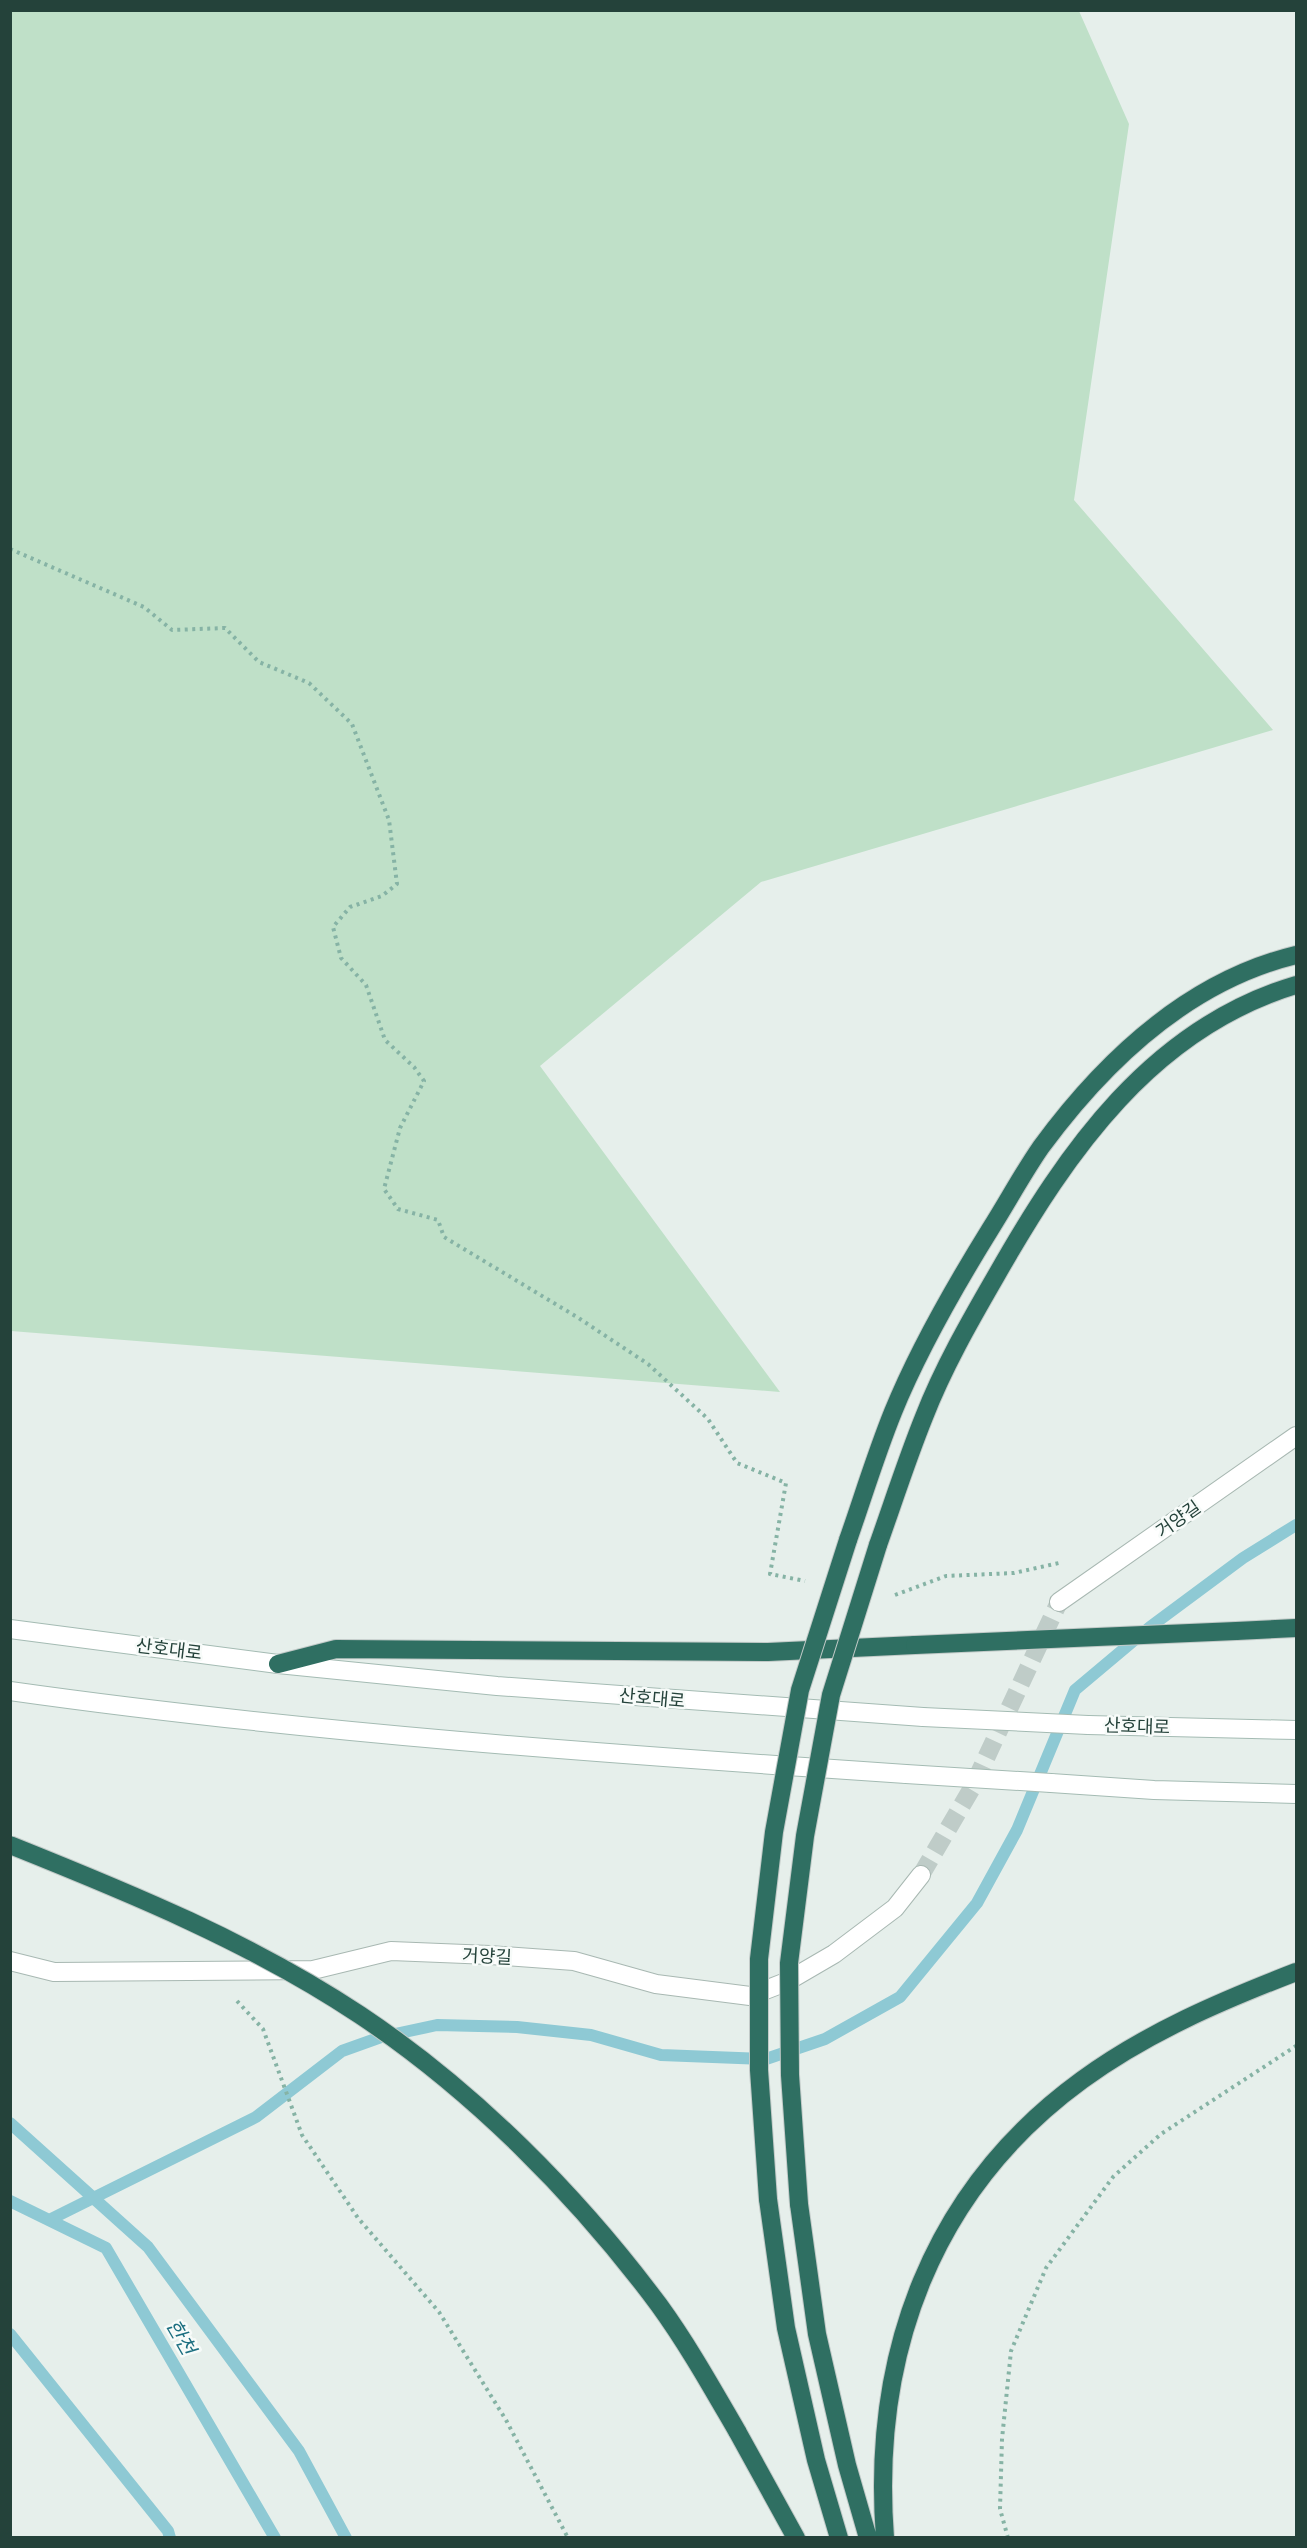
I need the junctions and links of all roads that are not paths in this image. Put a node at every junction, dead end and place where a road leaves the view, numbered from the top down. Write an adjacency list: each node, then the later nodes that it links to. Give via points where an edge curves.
1 (1296, 955): 16 (highway, bridge, via 1211,989 1152,1026 1100,1075 1041,1148 938,1319 894,1411 800,1690 774,1832 759,1959 759,2070 768,2199 786,2328 816,2460)
2 (1296, 985): 17 (highway, bridge, via 1232,1010 1167,1051 1103,1115 1055,1178 968,1324 924,1416 831,1695 789,1963 790,2075 799,2204 817,2334)
3 (1296, 1436): 4 (street, 거양길)
4 (1059, 1602)
5 (1296, 1628): 7 (highway, bridge, via 768,1652 336,1649)
6 (10, 1629): 7 (street, 산호대로)
7 (278, 1664): 9 (street, 산호대로, bridge, via 508,1687 923,1717)
8 (10, 1691): 10 (street, bridge, via 317,1728 637,1756 1154,1790)
9 (1296, 1730)
10 (1296, 1794)
11 (10, 1845): 15 (highway, bridge, via 94,1878 281,1968 360,2015 451,2084 526,2154 620,2255 660,2306 696,2361)
12 (921, 1875): 13 (street, 거양길, via 895,1908 834,1954 786,1982 750,1996 656,1984 574,1961 490,1955 391,1951 313,1970 54,1972)
13 (10, 1961)
14 (1296, 1972): 18 (highway, via 1185,2018 1082,2080 1041,2115 981,2179 932,2257 896,2359 885,2416 882,2461)
15 (796, 2538)
16 (839, 2538)
17 (868, 2538)
18 (885, 2538)

